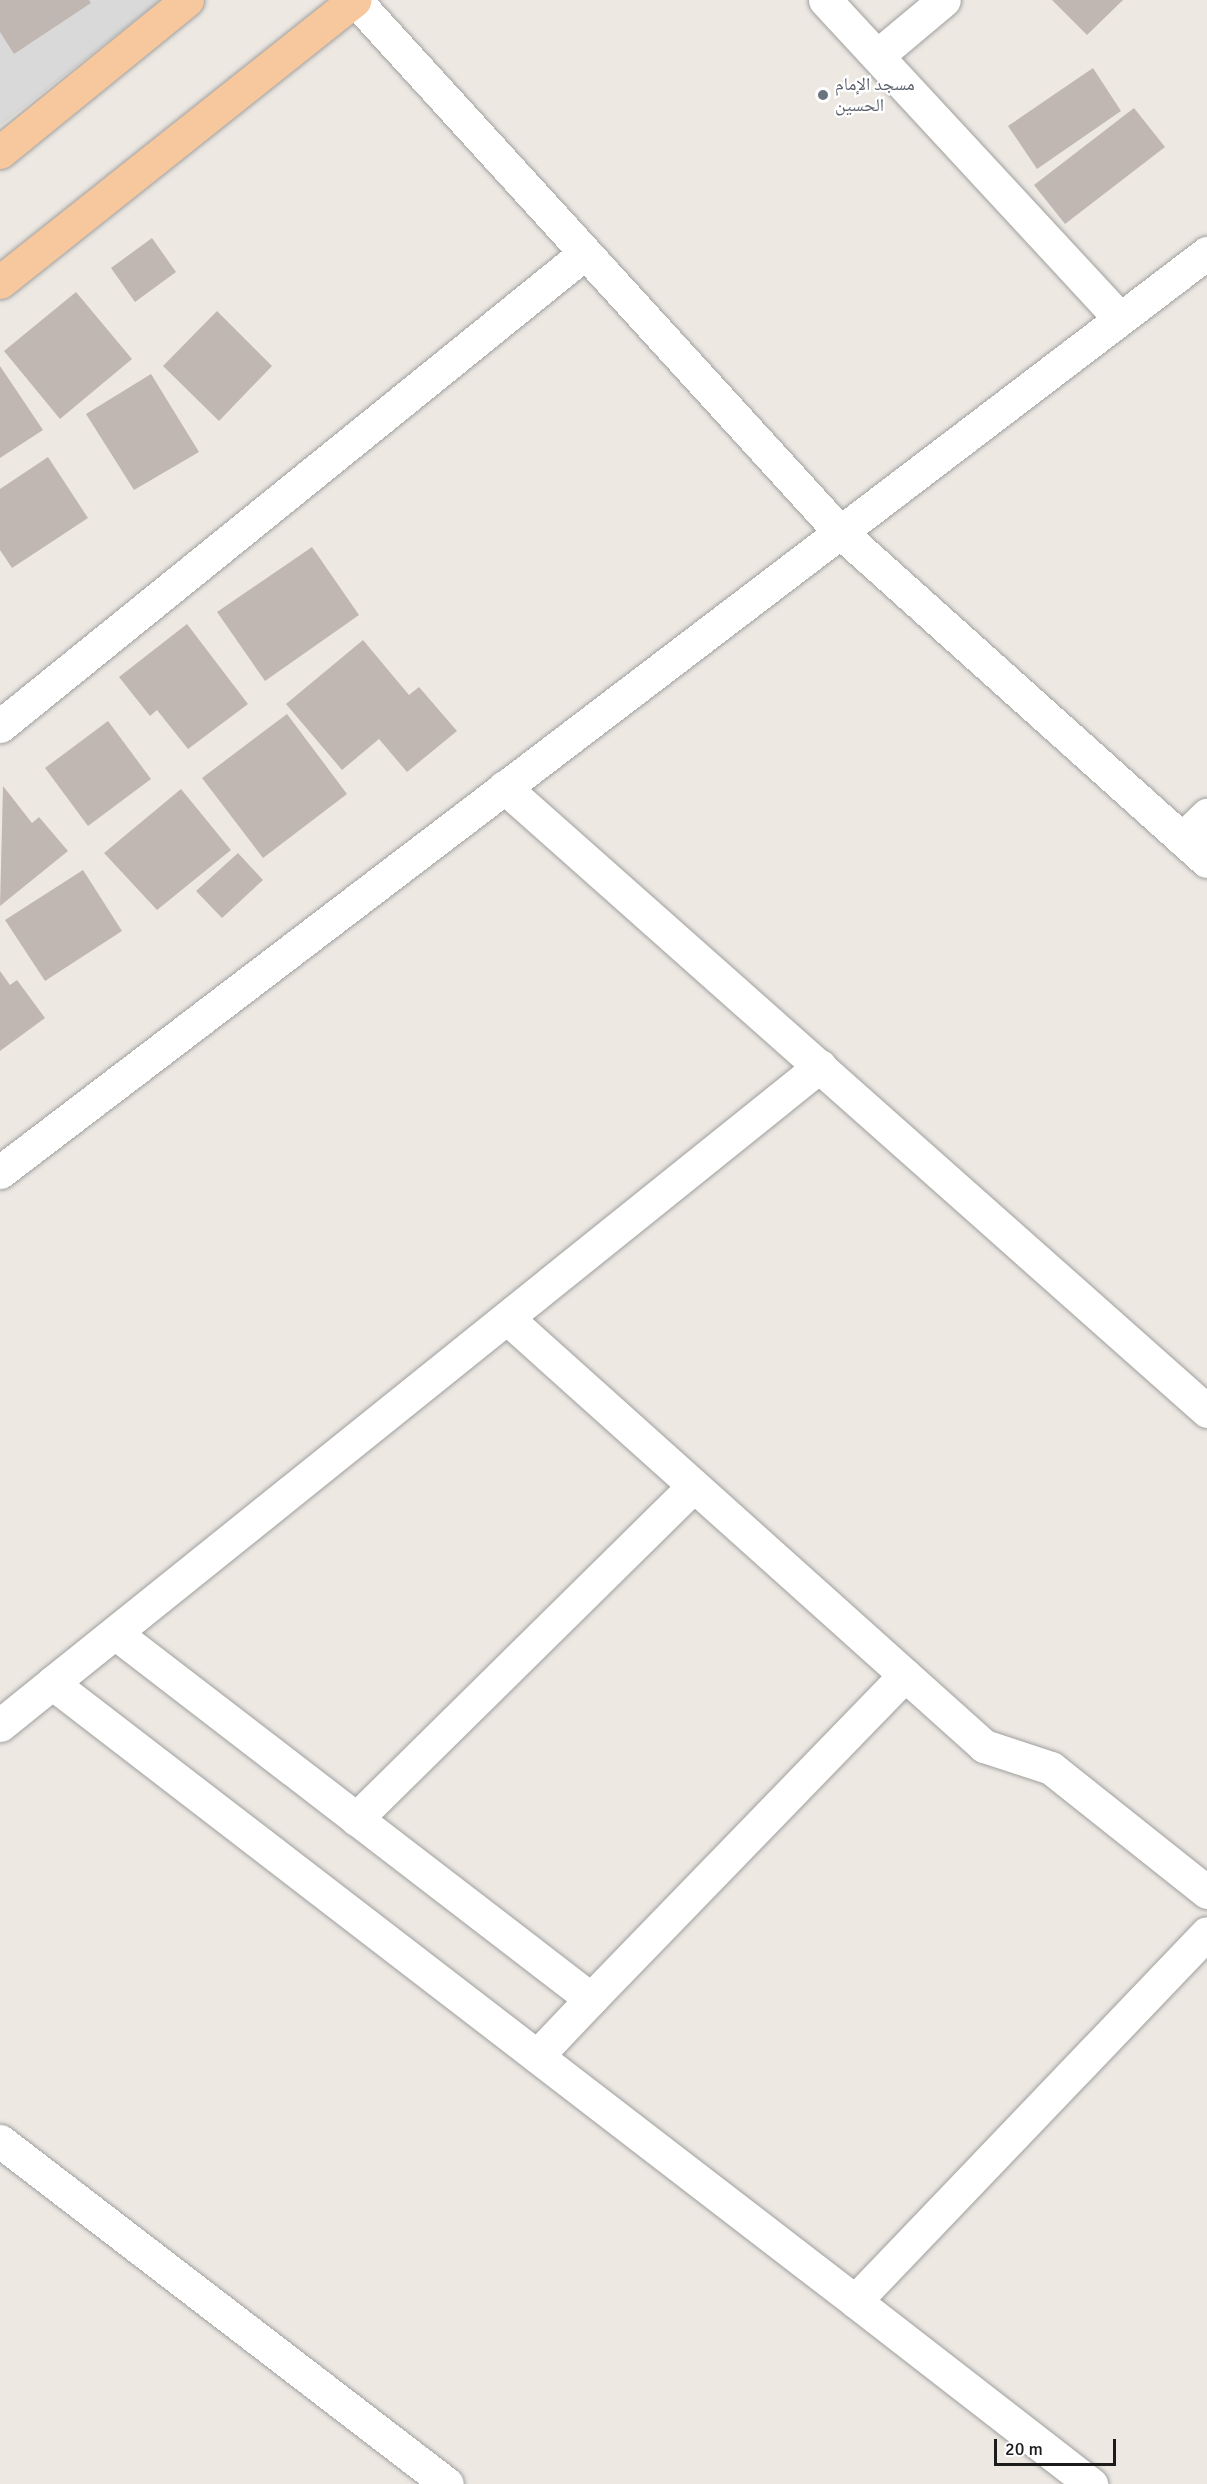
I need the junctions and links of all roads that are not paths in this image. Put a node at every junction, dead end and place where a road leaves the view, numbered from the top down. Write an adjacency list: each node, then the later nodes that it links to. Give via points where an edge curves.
1 (355, 0): 7 (street); 9 (main road)
2 (825, 0): 5 (street)
3 (944, 0): 5 (street)
4 (170, 5): 6 (main road)
5 (877, 56): 10 (street)
6 (0, 152)
7 (585, 253): 11 (street); 12 (street)
8 (1207, 253): 10 (street)
9 (0, 282)
10 (1120, 319): 11 (street)
11 (839, 531): 13 (street); 15 (street)
12 (0, 726)
13 (504, 787): 17 (street); 18 (street)
14 (1207, 815): 15 (street)
15 (1182, 839): 16 (street)
16 (1207, 861)
17 (820, 1066): 19 (street); 20 (street)
18 (0, 1172)
19 (507, 1318): 21 (street); 22 (street)
20 (1207, 1411)
21 (694, 1486): 23 (street); 26 (street)
22 (115, 1632): 24 (street); 26 (street)
23 (905, 1675): 27 (street, via 984,1746 1051,1768); 29 (street)
24 (52, 1683): 25 (street); 30 (street)
25 (0, 1725)
26 (356, 1819): 29 (street)
27 (1207, 1892)
28 (1207, 1934): 32 (street)
29 (591, 1999): 30 (street)
30 (537, 2056): 32 (street)
31 (0, 2141): 33 (street)
32 (855, 2301): 34 (street)
33 (447, 2484)
34 (1091, 2484)

